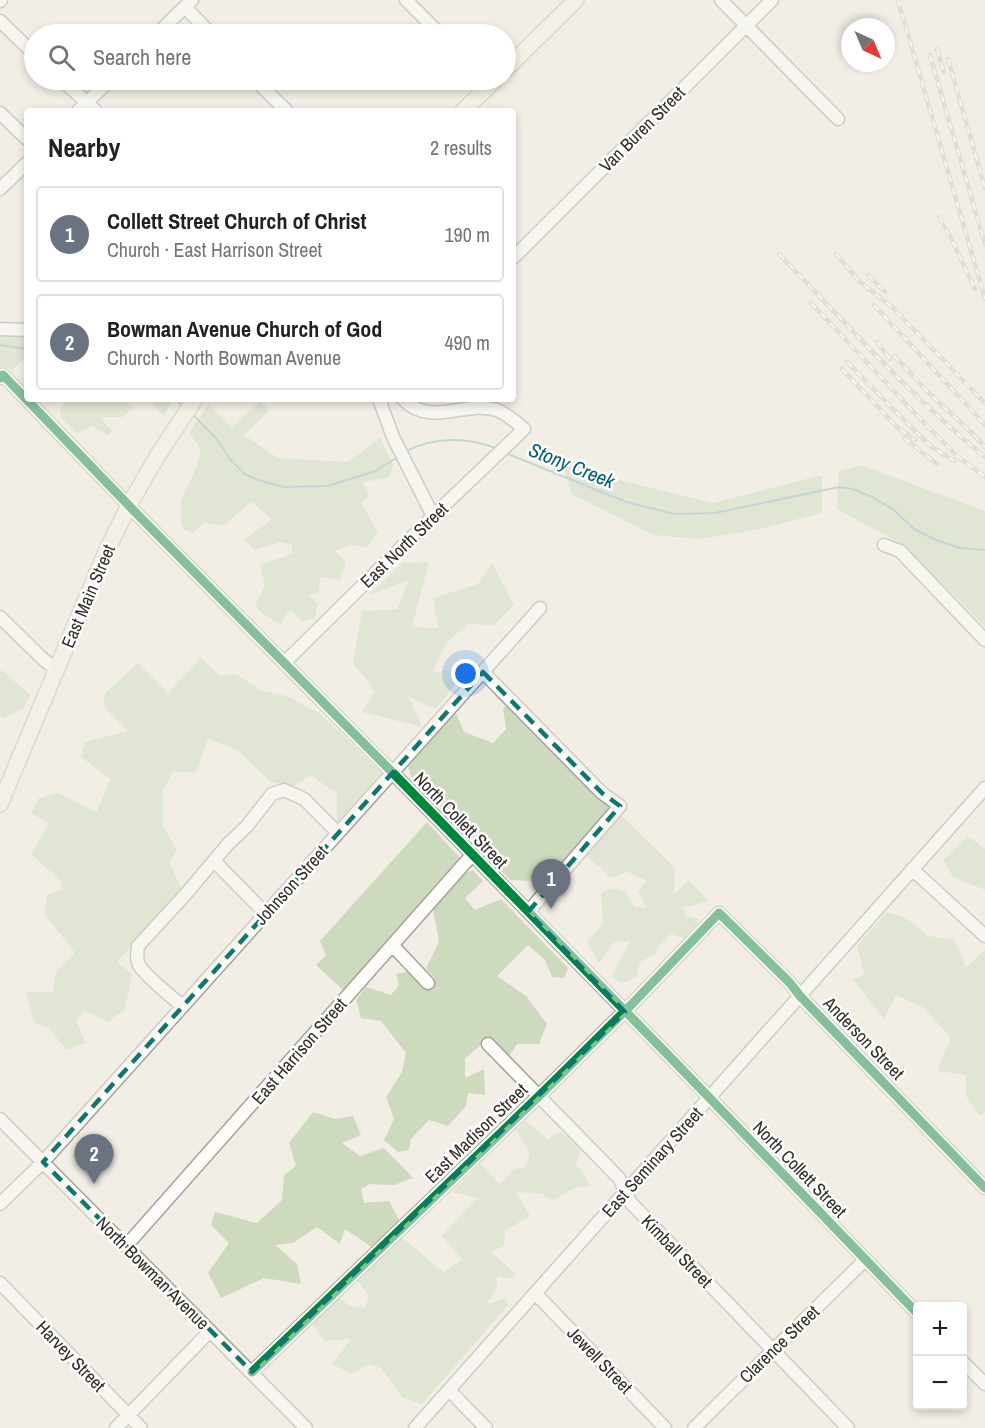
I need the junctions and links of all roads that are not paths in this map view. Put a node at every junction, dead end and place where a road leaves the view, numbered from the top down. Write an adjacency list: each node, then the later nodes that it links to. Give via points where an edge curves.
1 (406, 0): 9 (street)
2 (576, 0): 12 (main road)
3 (721, 0): 10 (street)
4 (772, 0): 10 (street, Van Buren Street)
5 (188, 4): 7 (street); 8 (street)
6 (0, 21): 11 (street)
7 (167, 24)
8 (203, 24)
9 (430, 24)
10 (746, 26): 21 (street); 25 (street, Van Buren Street)
11 (24, 44)
12 (516, 59)
13 (71, 90): 17 (street)
14 (102, 90): 17 (street)
15 (265, 90): 18 (street)
16 (482, 90): 19 (main road)
17 (87, 108)
18 (284, 108)
19 (466, 108)
20 (0, 113): 22 (street)
21 (838, 119)
22 (24, 136)
23 (24, 166): 24 (street)
24 (0, 189)
25 (516, 255)
26 (0, 329): 27 (street)
27 (24, 330)
28 (1, 377): 29 (street, North Collett Street)
29 (24, 400)
30 (26, 402): 34 (street, North Collett Street)
31 (193, 402): 34 (main road, East Main Street)
32 (380, 402): 35 (street, via 393,437)
33 (406, 402): 35 (street, East North Street, via 423,412 496,410 524,429)
34 (129, 505): 40 (street, North Collett Street); 41 (main road, East Main Street)
35 (433, 516): 40 (street, East North Street)
36 (884, 545): 39 (street, via 900,551)
37 (540, 608): 42 (street, Johnson Street)
38 (0, 617): 41 (street)
39 (985, 640)
40 (284, 663): 43 (street, North Collett Street)
41 (57, 670): 45 (main road, East Main Street)
42 (483, 672): 43 (street, Johnson Street); 50 (street, via 602,793 620,806)
43 (392, 772): 46 (street, Johnson Street); 47 (street, North Collett Street)
44 (985, 788): 49 (street, East Seminary Street)
45 (0, 804)
46 (338, 833): 48 (street, via 304,799 284,790 272,794); 51 (street, Johnson Street)
47 (472, 855): 50 (street, North Collett Street); 54 (street, East Harrison Street)
48 (214, 861): 51 (street); 57 (street, via 138,946 138,964)
49 (912, 869): 53 (street); 56 (street, East Seminary Street)
50 (528, 912): 58 (street, North Collett Street)
51 (265, 913): 57 (street, Johnson Street)
52 (719, 913): 56 (street, Anderson Street); 58 (street, East Madison Street)
53 (985, 936)
54 (392, 945): 55 (street); 67 (street, East Harrison Street)
55 (428, 983)
56 (800, 996): 61 (street, East Seminary Street); 64 (street, Anderson Street)
57 (182, 1006): 63 (street, Johnson Street)
58 (625, 1012): 60 (street, East Madison Street); 61 (street, North Collett Street)
59 (488, 1044): 60 (street, Kimball Street)
60 (539, 1096): 65 (street, Kimball Street, via 619,1178); 75 (street, East Madison Street)
61 (709, 1098): 65 (street, East Seminary Street); 68 (street, North Collett Street)
62 (0, 1119): 63 (street, North Bowman Avenue)
63 (43, 1162): 66 (street, Johnson Street); 67 (street, North Bowman Avenue)
64 (985, 1188)
65 (626, 1191): 70 (street, East Seminary Street); 73 (street, Kimball Street, via 632,1203)
66 (0, 1204)
67 (126, 1246): 72 (street, North Bowman Avenue)
68 (865, 1260): 71 (street, North Collett Street); 73 (street, Clarence Street)
69 (0, 1283): 78 (street, Harvey Street)
70 (535, 1293): 77 (street, East Seminary Street); 84 (street, Jewell Street)
71 (913, 1309)
72 (210, 1331): 75 (street, North Bowman Avenue); 78 (street)
73 (772, 1351): 85 (street, Clarence Street); 86 (street, Kimball Street)
74 (967, 1365): 76 (street)
75 (252, 1372): 81 (street, North Bowman Avenue)
76 (985, 1384)
77 (449, 1390): 82 (street, East Seminary Street); 83 (street)
78 (128, 1415): 79 (street); 80 (street, Harvey Street)
79 (116, 1428)
80 (141, 1428)
81 (306, 1428)
82 (415, 1428)
83 (486, 1428)
84 (664, 1428)
85 (694, 1428)
86 (848, 1428)

